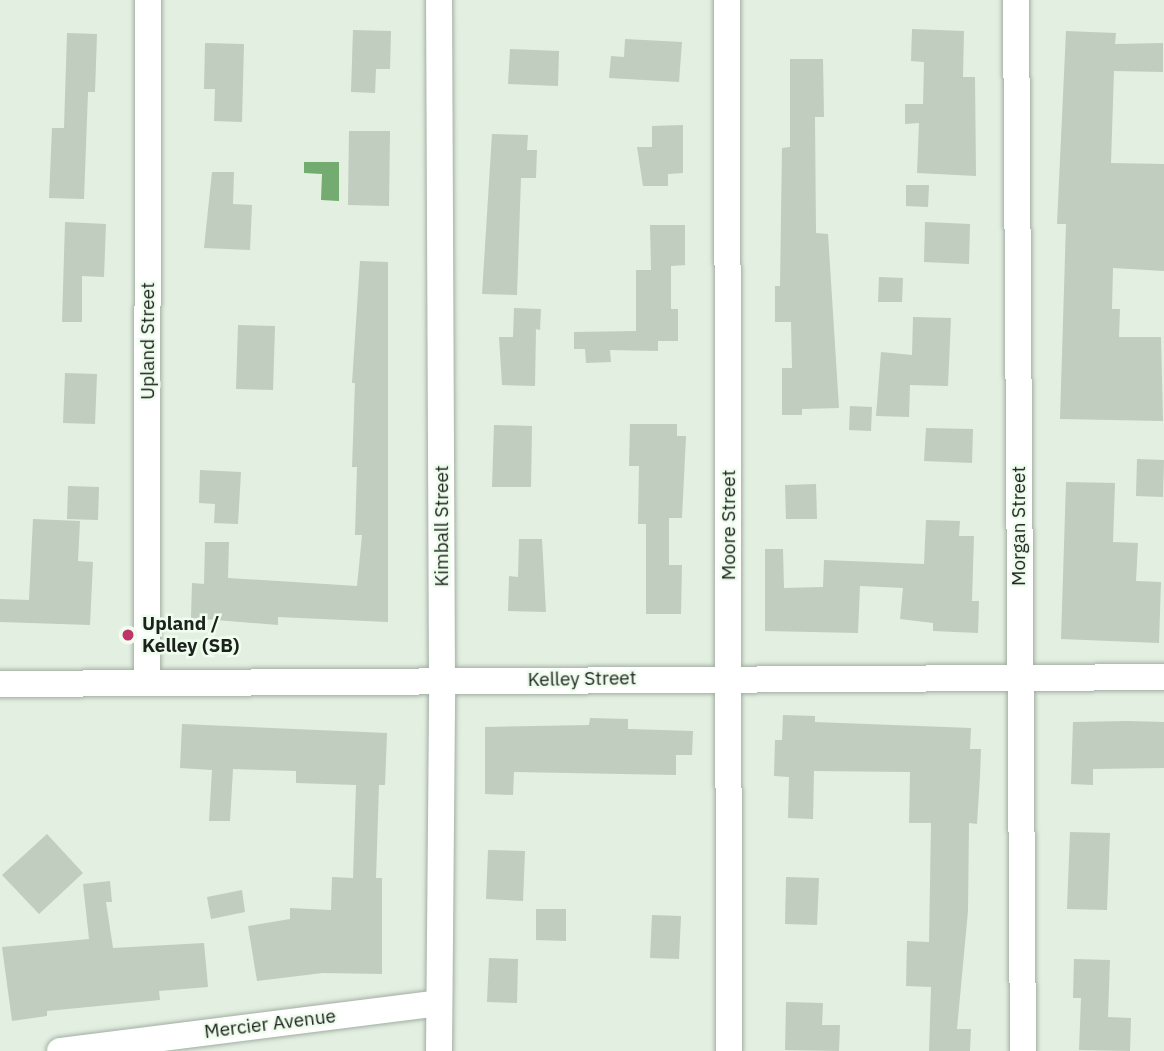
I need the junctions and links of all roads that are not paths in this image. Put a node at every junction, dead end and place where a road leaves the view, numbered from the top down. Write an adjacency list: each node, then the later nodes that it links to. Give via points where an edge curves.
1 (148, 0): 8 (street, Upland Street)
2 (439, 0): 9 (street, Kimball Street)
3 (727, 0): 6 (street, Moore Street)
4 (1016, 0): 7 (street, Morgan Street)
5 (1164, 677): 7 (street, Kelley Street)
6 (730, 678): 7 (street, Kelley Street); 9 (street, Kelley Street); 14 (street, Moore Street)
7 (1020, 678): 15 (street, Morgan Street)
8 (147, 681): 9 (street, Kelley Street); 10 (street, Kelley Street)
9 (442, 681): 11 (street, Kimball Street)
10 (0, 684)
11 (438, 1003): 12 (street, Mercier Avenue); 13 (street, Kimball Street)
12 (60, 1051)
13 (439, 1051)
14 (729, 1051)
15 (1023, 1051)

